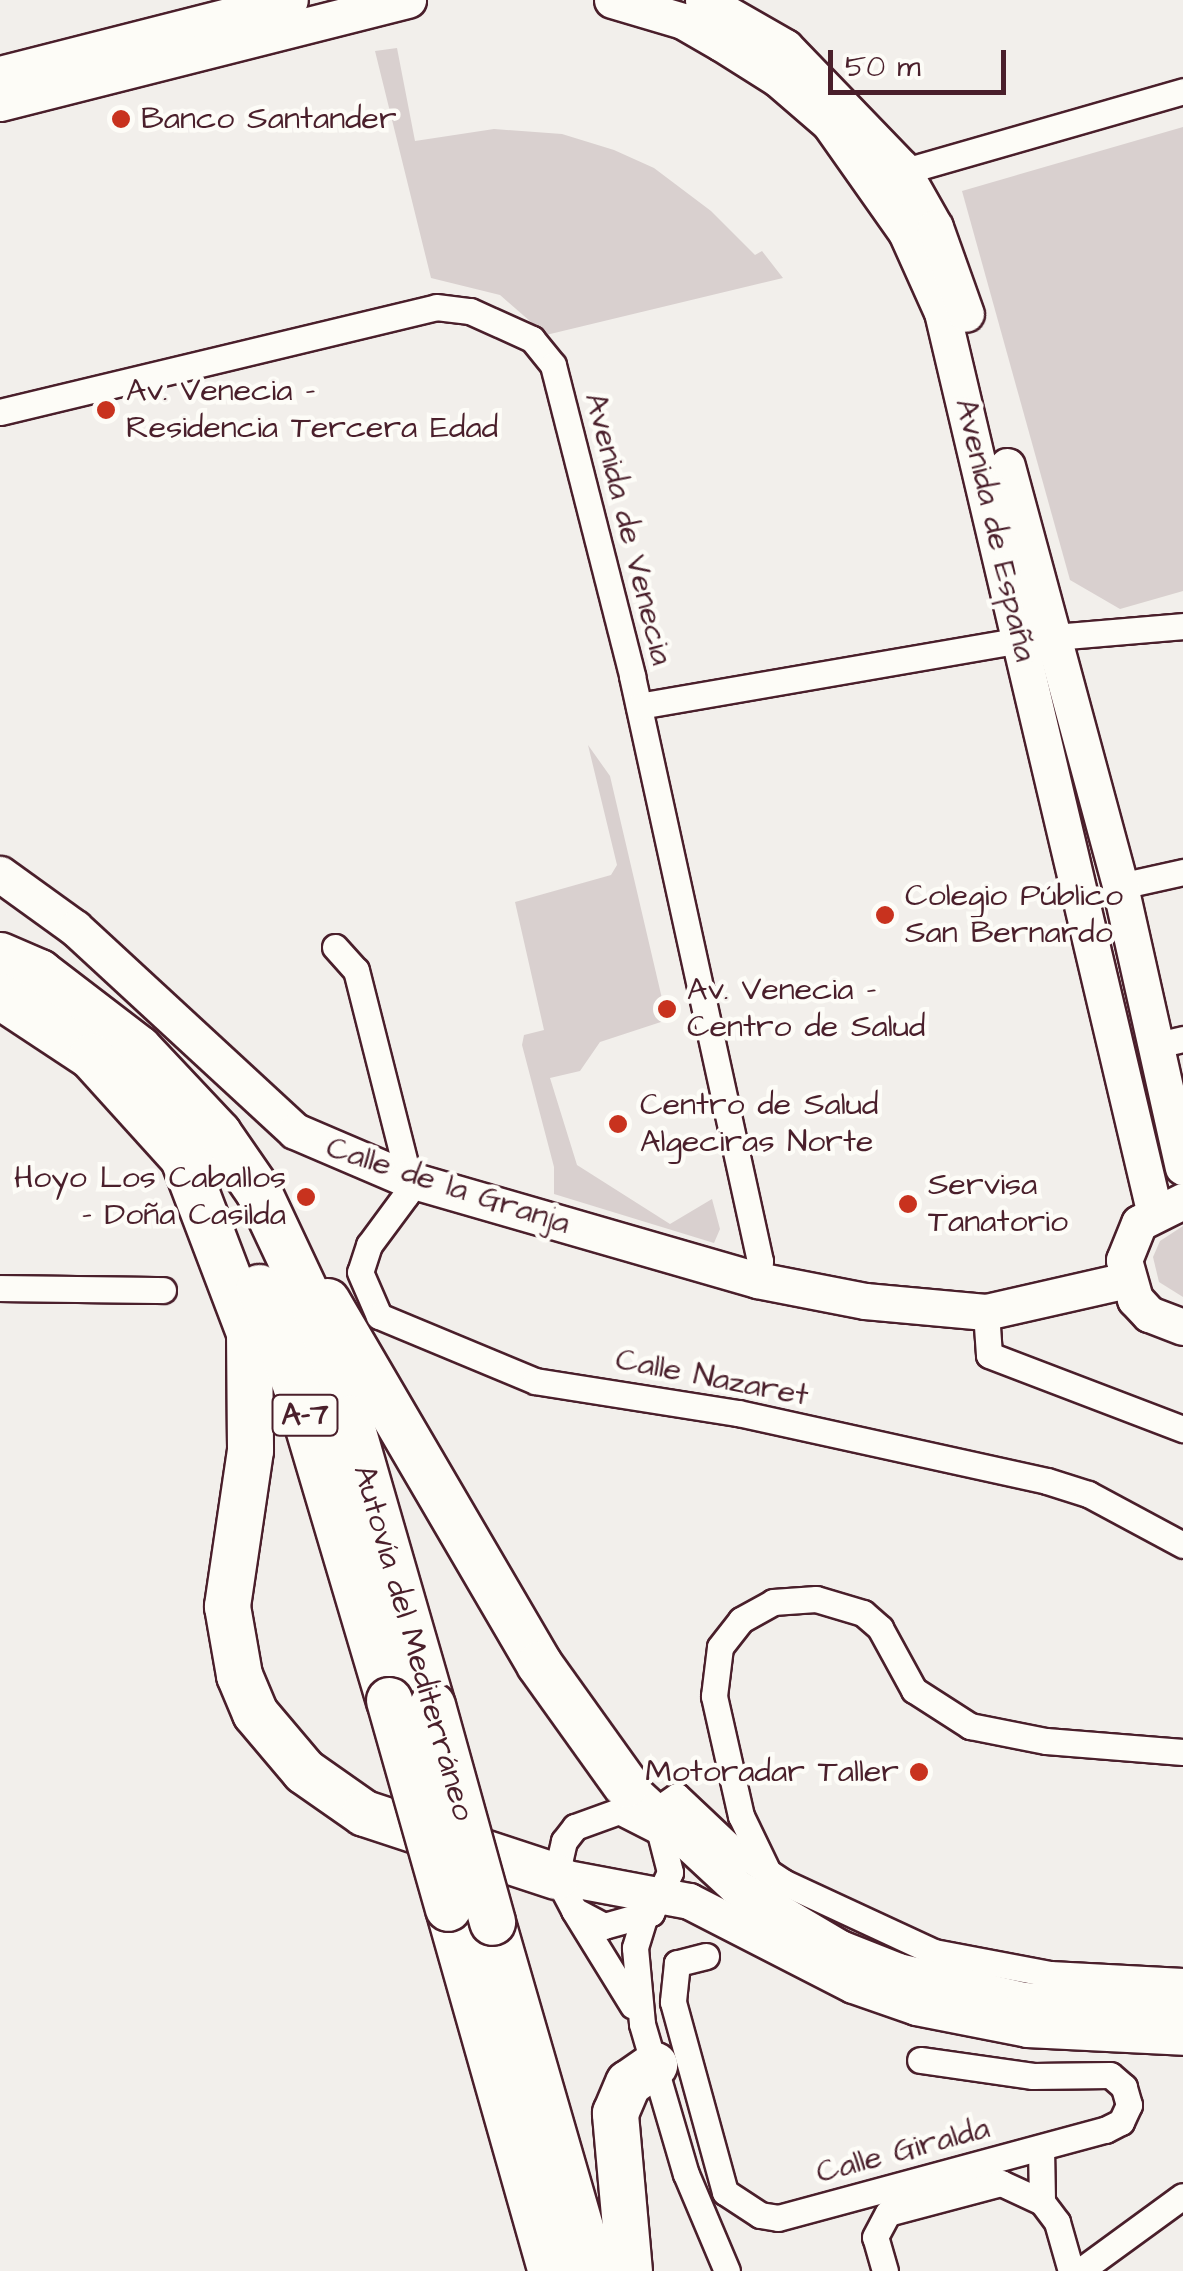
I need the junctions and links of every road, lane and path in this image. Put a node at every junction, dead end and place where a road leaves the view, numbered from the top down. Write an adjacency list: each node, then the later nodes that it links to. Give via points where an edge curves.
1 (290, 0): 6 (main road)
2 (408, 0): 8 (main road)
3 (612, 0): 9 (main road, Avenida de España, via 683,21 778,79)
4 (703, 0): 5 (main road, Avenida de España)
5 (735, 8): 9 (main road, Avenida de España, via 785,47)
6 (0, 74)
7 (1183, 91): 9 (street)
8 (0, 103)
9 (889, 176): 12 (main road, Avenida de España, via 935,227 966,316)
10 (0, 412): 13 (street, Avenida de Venecia, via 436,307 503,324 532,339 553,365)
11 (1183, 626): 12 (street)
12 (1035, 638): 13 (street); 16 (main road, Avenida de España); 25 (main road, Avenida de España)
13 (639, 706): 26 (street, Avenida de Venecia, via 760,1260)
14 (1183, 872): 16 (street)
15 (0, 874): 23 (main road, Calle de la Granja, via 75,928 295,1131)
16 (1120, 886): 20 (main road, Avenida de España)
17 (335, 947): 23 (street, via 356,970)
18 (0, 955): 24 (highway, Autovía del Mediterráneo / A-7, via 38,972 138,1048 218,1134)
19 (0, 996): 21 (highway, Autovía del Mediterráneo / A-7, via 91,1056)
20 (1170, 1042): 22 (main road, Avenida de España)
21 (178, 1148): 34 (highway, Autovía del Mediterráneo / A-7, via 222,1210 277,1330); 39 (highway, via 249,1332 250,1450 227,1606 239,1675 255,1713 304,1771 364,1813)
22 (1183, 1168)
23 (407, 1179): 26 (main road, Calle de la Granja); 33 (street, Calle Nazaret, via 406,1195 370,1245 360,1272 369,1304 393,1324 535,1381 738,1414 1047,1481 1088,1494)
24 (258, 1191): 34 (highway, Autovía del Mediterráneo / A-7, via 306,1293 349,1418); 36 (highway, via 374,1375 432,1489 539,1664)
25 (1168, 1206): 27 (main road, via 1129,1241)
26 (757, 1280): 30 (main road, Calle de la Granja, via 865,1301)
27 (1127, 1280): 30 (main road, Calle de la Granja); 31 (main road, via 1148,1314)
28 (0, 1288): 29 (street)
29 (163, 1290)
30 (986, 1312): 32 (street, via 989,1355)
31 (1183, 1327)
32 (1183, 1429)
33 (1183, 1544)
34 (410, 1702): 50 (highway, Autovía del Mediterráneo / A-7, bridge, via 448,1908); 51 (highway, Autovía del Mediterráneo / A-7, bridge, via 492,1922)
35 (1183, 1752): 38 (street, via 970,1726 914,1690 880,1628 863,1612 816,1599 773,1602 741,1620 720,1647 714,1696 741,1816)
36 (659, 1815): 37 (main road); 39 (street, via 590,1816 564,1841); 40 (street, via 670,1862)
37 (717, 1853): 38 (street); 43 (main road, via 768,1908 840,1948 964,1990)
38 (768, 1872): 42 (street, via 825,1907 934,1952 1050,1974)
39 (565, 1893): 40 (main road); 45 (street)
40 (655, 1906): 44 (main road, via 916,2007 1027,2030); 45 (street, via 634,1948)
41 (706, 1956): 47 (street, Calle Giralda, via 677,1963 672,2002 710,2153 725,2192 743,2208 778,2218)
42 (1183, 1981)
43 (1183, 2010)
44 (1183, 2037)
45 (648, 2044): 52 (highway, via 615,2113); 53 (street, via 686,2174)
46 (920, 2060): 47 (street, Calle Giralda, via 1034,2076 1100,2074 1124,2087 1129,2105 1114,2128)
47 (1040, 2148): 49 (street)
48 (1183, 2196): 56 (street)
49 (1042, 2202): 54 (street, via 1001,2183 888,2213 875,2237); 55 (street, via 1057,2222)
50 (551, 2271)
51 (592, 2271)
52 (629, 2271)
53 (727, 2271)
54 (885, 2271)
55 (1071, 2271)
56 (1080, 2271)

